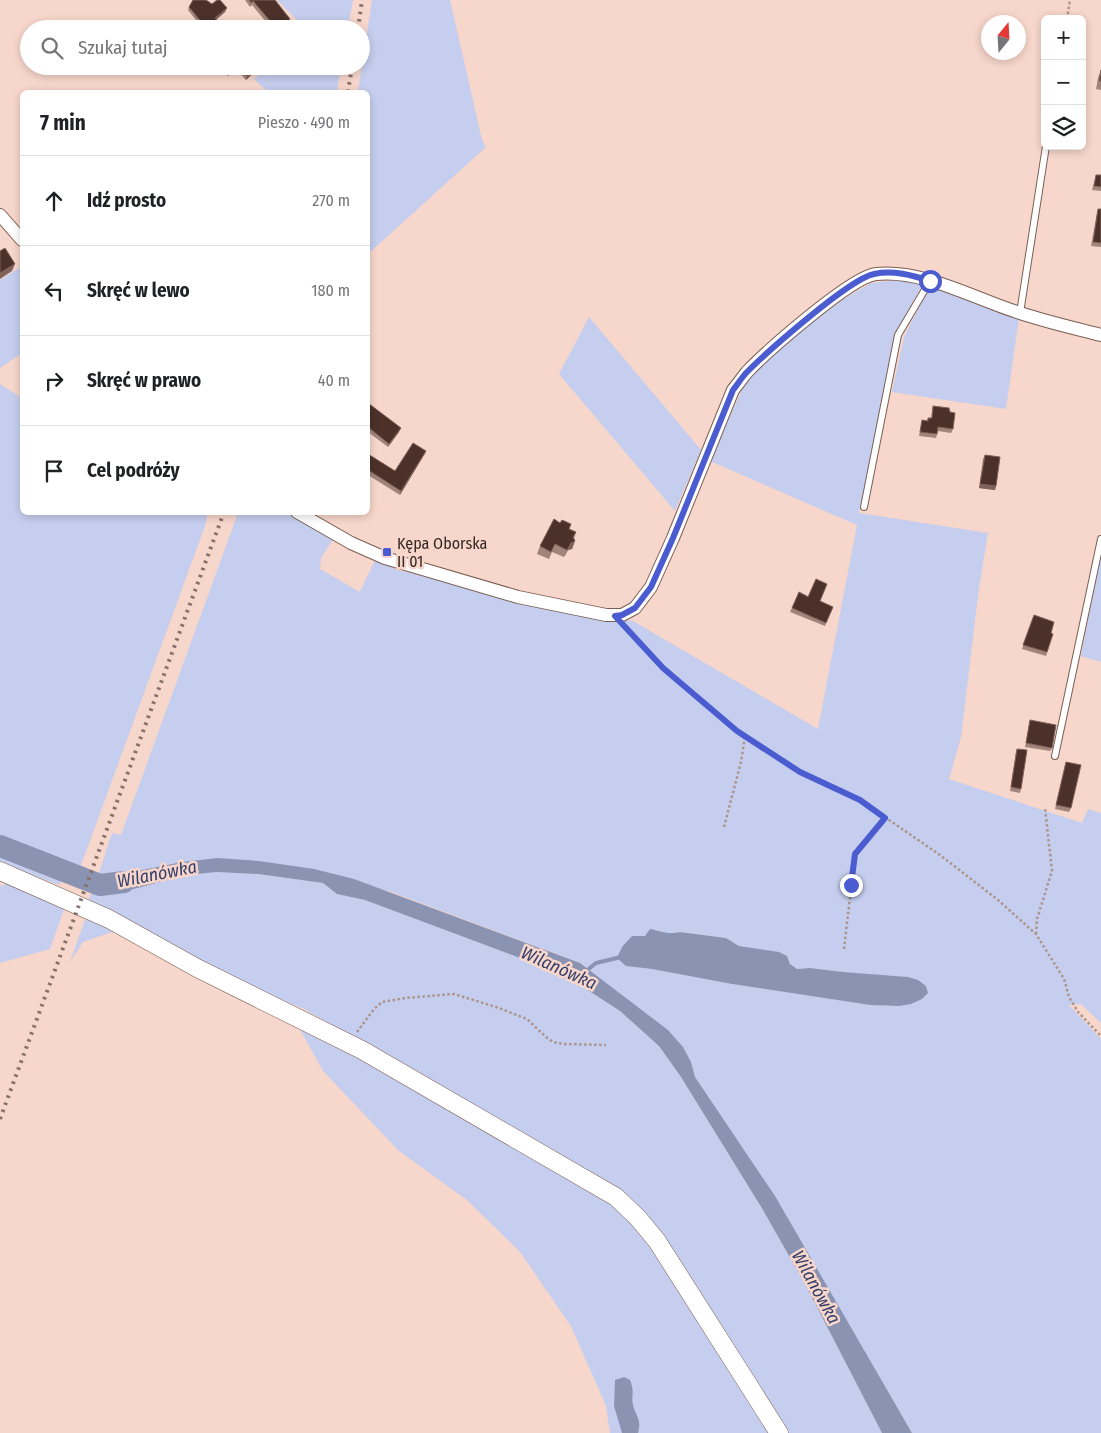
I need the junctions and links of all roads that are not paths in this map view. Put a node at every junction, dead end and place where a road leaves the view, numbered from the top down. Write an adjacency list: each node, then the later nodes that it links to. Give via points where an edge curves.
1 (1045, 150): 5 (lane)
2 (0, 215): 3 (street)
3 (20, 238)
4 (930, 281): 5 (street); 7 (lane, via 898,335); 8 (street, via 908,274 890,273 862,278 826,304 746,373 733,390 651,587 635,608 622,615 518,598 384,558)
5 (1020, 313): 6 (street)
6 (1101, 335)
7 (864, 507)
8 (302, 515)
9 (1101, 539): 10 (lane)
10 (1055, 756)
11 (0, 871): 12 (street, via 109,919 205,972 349,1043 616,1197 657,1241)
12 (779, 1433)

